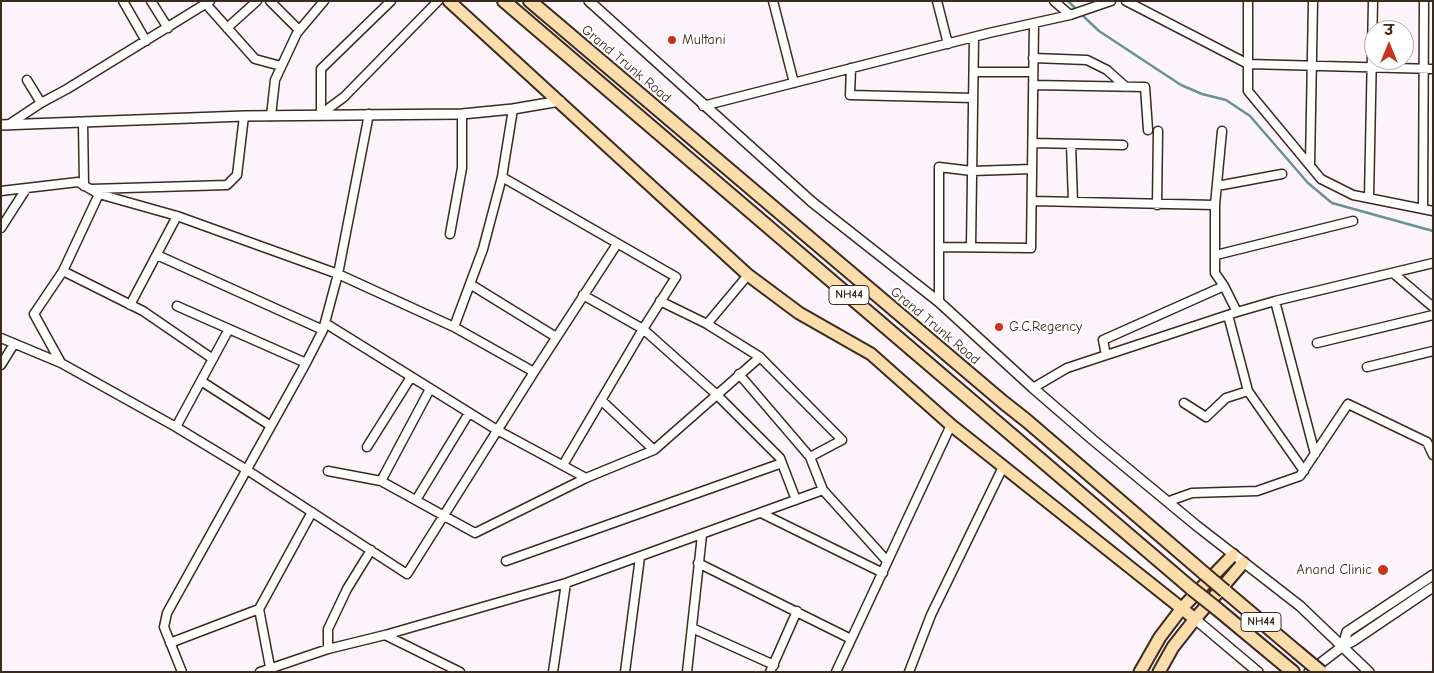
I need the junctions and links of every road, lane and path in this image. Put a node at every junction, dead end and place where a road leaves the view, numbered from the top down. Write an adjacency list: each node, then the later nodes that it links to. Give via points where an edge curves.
1 (123, 1): 30 (street)
2 (151, 1): 26 (street)
3 (256, 1): 27 (street)
4 (270, 1): 28 (street)
5 (324, 1): 28 (street)
6 (391, 1): 53 (street, via 322,69)
7 (438, 1): 53 (street, via 344,97)
8 (449, 1): 49 (main road)
9 (504, 1): 185 (highway, NH44, bridge, via 1192,589)
10 (530, 1): 198 (highway, Grand Trunk Road / NH44, bridge)
11 (589, 1): 51 (street)
12 (773, 1): 45 (street)
13 (937, 1): 31 (street)
14 (1054, 1): 23 (street)
15 (1110, 1): 22 (street)
16 (1126, 1): 33 (street)
17 (1248, 1): 33 (street)
18 (1313, 1): 35 (street)
19 (1373, 1): 24 (street)
20 (1424, 1): 39 (street)
21 (208, 3): 26 (street); 27 (street)
22 (1087, 6): 23 (street)
23 (1072, 14): 25 (street)
24 (1373, 20)
25 (1034, 23): 29 (street); 32 (street)
26 (168, 28): 30 (street)
27 (227, 28): 34 (street, via 255,59)
28 (299, 30): 34 (street)
29 (974, 37): 31 (street); 42 (street)
30 (146, 41): 50 (street)
31 (948, 44): 37 (street)
32 (1034, 58): 43 (street); 47 (street, via 1087,60 1107,70)
33 (1248, 64): 35 (street); 66 (street, via 1248,91)
34 (281, 66): 57 (street, via 275,80)
35 (1312, 66): 36 (street); 66 (street)
36 (1364, 67)
37 (851, 68): 45 (street); 48 (street, via 850,95)
38 (1414, 68): 39 (street)
39 (1424, 68): 40 (street); 81 (street)
40 (1433, 68)
41 (1372, 70): 76 (street)
42 (974, 72): 43 (street); 48 (street)
43 (1033, 72): 46 (street)
44 (27, 80): 50 (street)
45 (794, 83): 51 (street)
46 (1033, 85): 47 (street); 63 (street)
47 (1126, 87): 60 (street, via 1145,87)
48 (973, 98): 68 (street)
49 (560, 101): 52 (street); 96 (main road)
50 (41, 103): 59 (street)
51 (703, 106): 102 (street, via 812,202)
52 (513, 109): 55 (street); 70 (street)
53 (321, 114): 54 (street); 57 (street)
54 (369, 114): 55 (street); 95 (street)
55 (462, 114): 86 (street, via 462,168)
56 (244, 116): 57 (street); 58 (street); 72 (street, via 237,175 227,185)
57 (271, 116)
58 (83, 122): 59 (street); 72 (street)
59 (4, 125)
60 (1148, 130)
61 (1158, 130): 79 (street)
62 (1222, 130): 71 (street)
63 (1032, 143): 64 (street); 67 (street)
64 (1071, 144): 65 (street); 78 (street)
65 (1123, 145)
66 (1310, 165): 76 (street, via 1322,179 1353,195)
67 (1032, 169): 68 (street); 77 (street)
68 (972, 172): 88 (street, via 939,167); 89 (street)
69 (1282, 174): 71 (street)
70 (502, 177): 87 (street); 97 (street)
71 (1217, 186): 80 (street)
72 (87, 188): 73 (street, via 78,182); 75 (street)
73 (26, 189): 74 (street); 85 (street)
74 (1, 191)
75 (99, 194): 83 (street); 93 (street)
76 (1369, 198): 81 (street)
77 (1032, 201): 78 (street); 89 (street, via 1031,248)
78 (1073, 202): 79 (street)
79 (1157, 205): 80 (street)
80 (1214, 205): 91 (street)
81 (1423, 209): 82 (street)
82 (1433, 211)
83 (178, 216): 90 (street); 95 (street)
84 (1353, 222): 91 (street)
85 (1, 228)
86 (450, 234)
87 (617, 244): 99 (street); 100 (street, via 676,277)
88 (939, 247): 89 (street); 102 (street)
89 (971, 247)
90 (157, 254): 103 (street); 110 (street)
91 (1216, 255): 98 (street, via 1215,273)
92 (1433, 264): 94 (street)
93 (63, 271): 103 (street); 122 (street, via 34,314)
94 (1394, 273): 101 (street); 105 (street)
95 (338, 274): 110 (street); 111 (street)
96 (748, 275): 109 (street); 137 (main road, via 800,313 872,354)
97 (470, 284): 111 (street); 114 (street)
98 (1224, 286): 106 (street); 119 (street, via 1103,340)
99 (583, 295): 113 (street); 114 (street)
100 (660, 301): 109 (street); 113 (street)
101 (1275, 301): 106 (street); 143 (street)
102 (940, 302): 130 (street)
103 (130, 305): 121 (street)
104 (178, 306): 112 (street)
105 (1433, 307)
106 (1237, 312): 107 (street)
107 (1228, 315): 119 (street); 132 (street)
108 (1433, 315): 116 (street)
109 (707, 324): 120 (street)
110 (324, 326): 123 (street); 128 (street)
111 (454, 327): 126 (street)
112 (229, 329): 121 (street); 123 (street)
113 (643, 329): 133 (street); 134 (street)
114 (556, 337): 126 (street)
115 (1, 338): 117 (street)
116 (1317, 343)
117 (14, 344): 122 (street); 124 (street)
118 (1433, 351): 125 (street)
119 (1106, 355): 130 (street, via 1067,368)
120 (760, 357): 127 (street); 145 (street, via 842,440)
121 (212, 359): 129 (street)
122 (60, 363): 139 (street)
123 (306, 363): 138 (street)
124 (1, 365)
125 (1367, 367)
126 (534, 372): 140 (street)
127 (739, 374): 133 (street); 145 (street)
128 (411, 377): 131 (street); 141 (street)
129 (200, 381): 138 (street); 139 (street)
130 (1033, 388): 163 (street)
131 (430, 389): 136 (street); 153 (street)
132 (1248, 392): 135 (street, via 1226,398 1206,417); 151 (street)
133 (716, 394): 142 (street); 146 (street)
134 (601, 400): 142 (street); 147 (street)
135 (1184, 403)
136 (469, 413): 140 (street); 155 (street)
137 (951, 425): 148 (main road); 166 (street)
138 (271, 426): 149 (street)
139 (176, 427): 149 (street)
140 (497, 430): 147 (street); 160 (street)
141 (367, 448)
142 (654, 450): 152 (street)
143 (1314, 454): 144 (street, via 1348,404 1427,442); 151 (street)
144 (1433, 455)
145 (810, 457): 154 (street)
146 (782, 463): 156 (street); 165 (street)
147 (562, 465): 152 (street)
148 (1003, 467): 173 (main road); 193 (street, via 931,615)
149 (247, 470): 158 (street); 180 (street, via 167,613 164,627)
150 (328, 471): 153 (street)
151 (1304, 471): 157 (street, via 1300,476 1257,491 1192,493)
152 (586, 478): 160 (street, via 475,533)
153 (381, 481): 155 (street)
154 (823, 490): 156 (street); 166 (street)
155 (416, 500): 160 (street)
156 (796, 500): 159 (street)
157 (1172, 500)
158 (312, 512): 162 (street); 174 (street)
159 (761, 513): 161 (street); 169 (street)
160 (444, 515): 162 (street, via 407,574)
161 (702, 535): 164 (street); 167 (street)
162 (370, 550): 182 (street, via 328,629)
163 (1233, 555): 168 (street); 173 (main road)
164 (640, 557): 171 (street); 190 (street)
165 (506, 561)
166 (887, 562): 169 (street)
167 (698, 563): 175 (street); 177 (street)
168 (1243, 563): 176 (main road); 181 (street, via 1300,606)
169 (883, 573): 179 (street)
170 (1433, 575): 181 (street, via 1347,632)
171 (566, 583): 178 (street); 189 (street)
172 (1433, 587): 181 (street)
173 (1182, 608): 176 (main road); 194 (main road)
174 (259, 609): 180 (street); 183 (street)
175 (797, 611): 179 (street); 184 (street)
176 (1195, 619): 195 (main road); 196 (street)
177 (692, 628): 184 (street); 191 (street)
178 (385, 635): 182 (street); 188 (street)
179 (852, 639): 192 (street)
180 (170, 643): 186 (street)
181 (1342, 646): 197 (street); 199 (street)
182 (328, 649): 183 (street)
183 (270, 668): 187 (street)
184 (772, 668)
185 (1289, 668)
186 (182, 672)
187 (260, 672)
188 (460, 672)
189 (553, 672)
190 (625, 672)
191 (687, 672)
192 (836, 672)
193 (909, 672)
194 (1140, 672)
195 (1158, 672)
196 (1258, 672)
197 (1309, 672)
198 (1321, 672)
199 (1370, 672)

